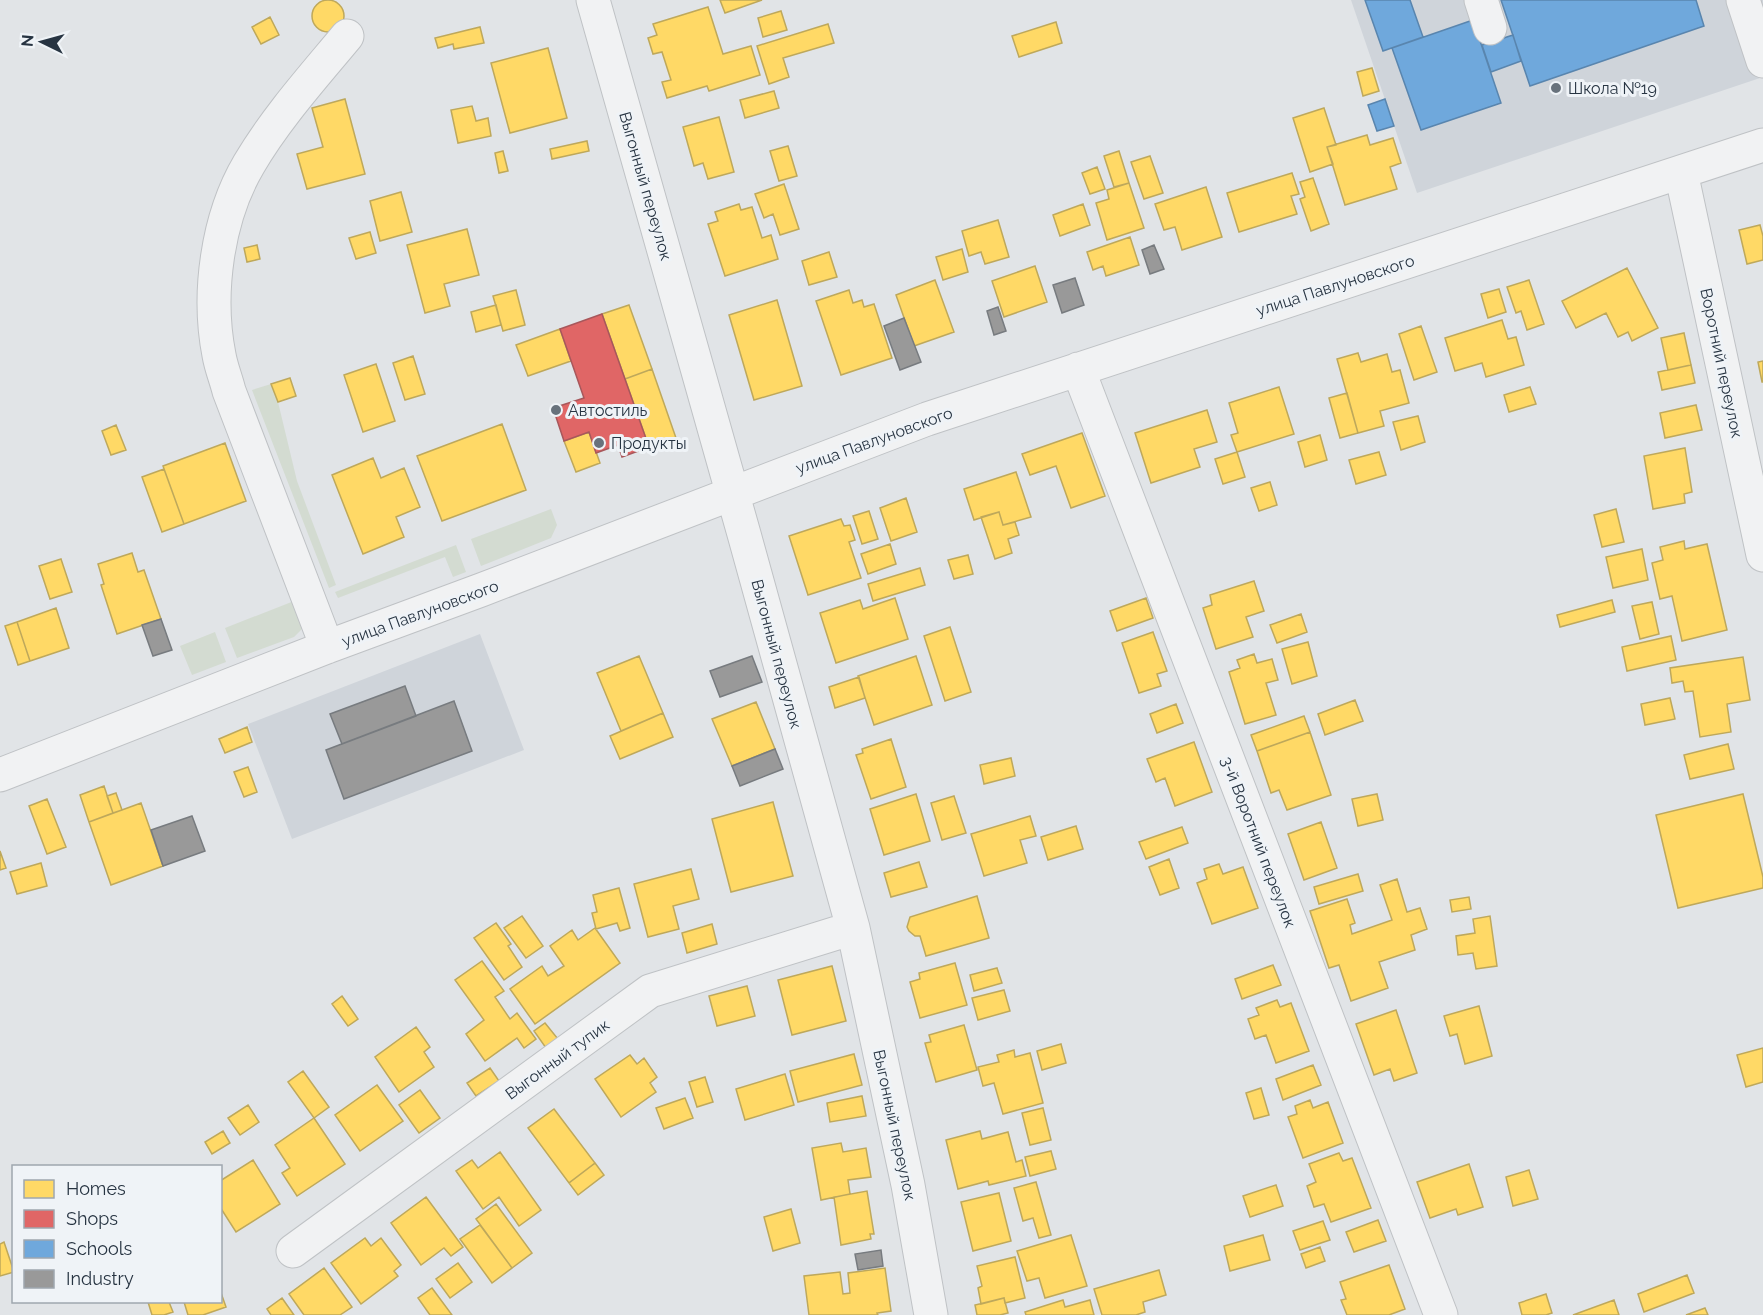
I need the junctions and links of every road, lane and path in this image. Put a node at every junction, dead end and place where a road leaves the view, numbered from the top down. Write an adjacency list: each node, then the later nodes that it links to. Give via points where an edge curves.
1 (593, 0): 8 (street, Выгонный переулок)
2 (1743, 0): 4 (street)
3 (347, 36): 10 (street, via 248,164 231,202 215,276 219,356 229,391)
4 (1763, 61)
5 (1763, 145): 6 (street, улица Павлуновского)
6 (1681, 172): 7 (street, улица Павлуновского); 9 (street, Воротний переулок)
7 (1078, 369): 8 (street, улица Павлуновского, via 927,419); 15 (street, 3-й Воротний переулок)
8 (732, 493): 10 (street, улица Павлуновского); 12 (street, Выгонный переулок)
9 (1763, 555)
10 (327, 647): 11 (street, улица Павлуновского)
11 (0, 775)
12 (853, 928): 13 (street, Выгонный тупик, via 650,991); 14 (street, Выгонный переулок, via 908,1185)
13 (293, 1251)
14 (931, 1315)
15 (1441, 1315)

